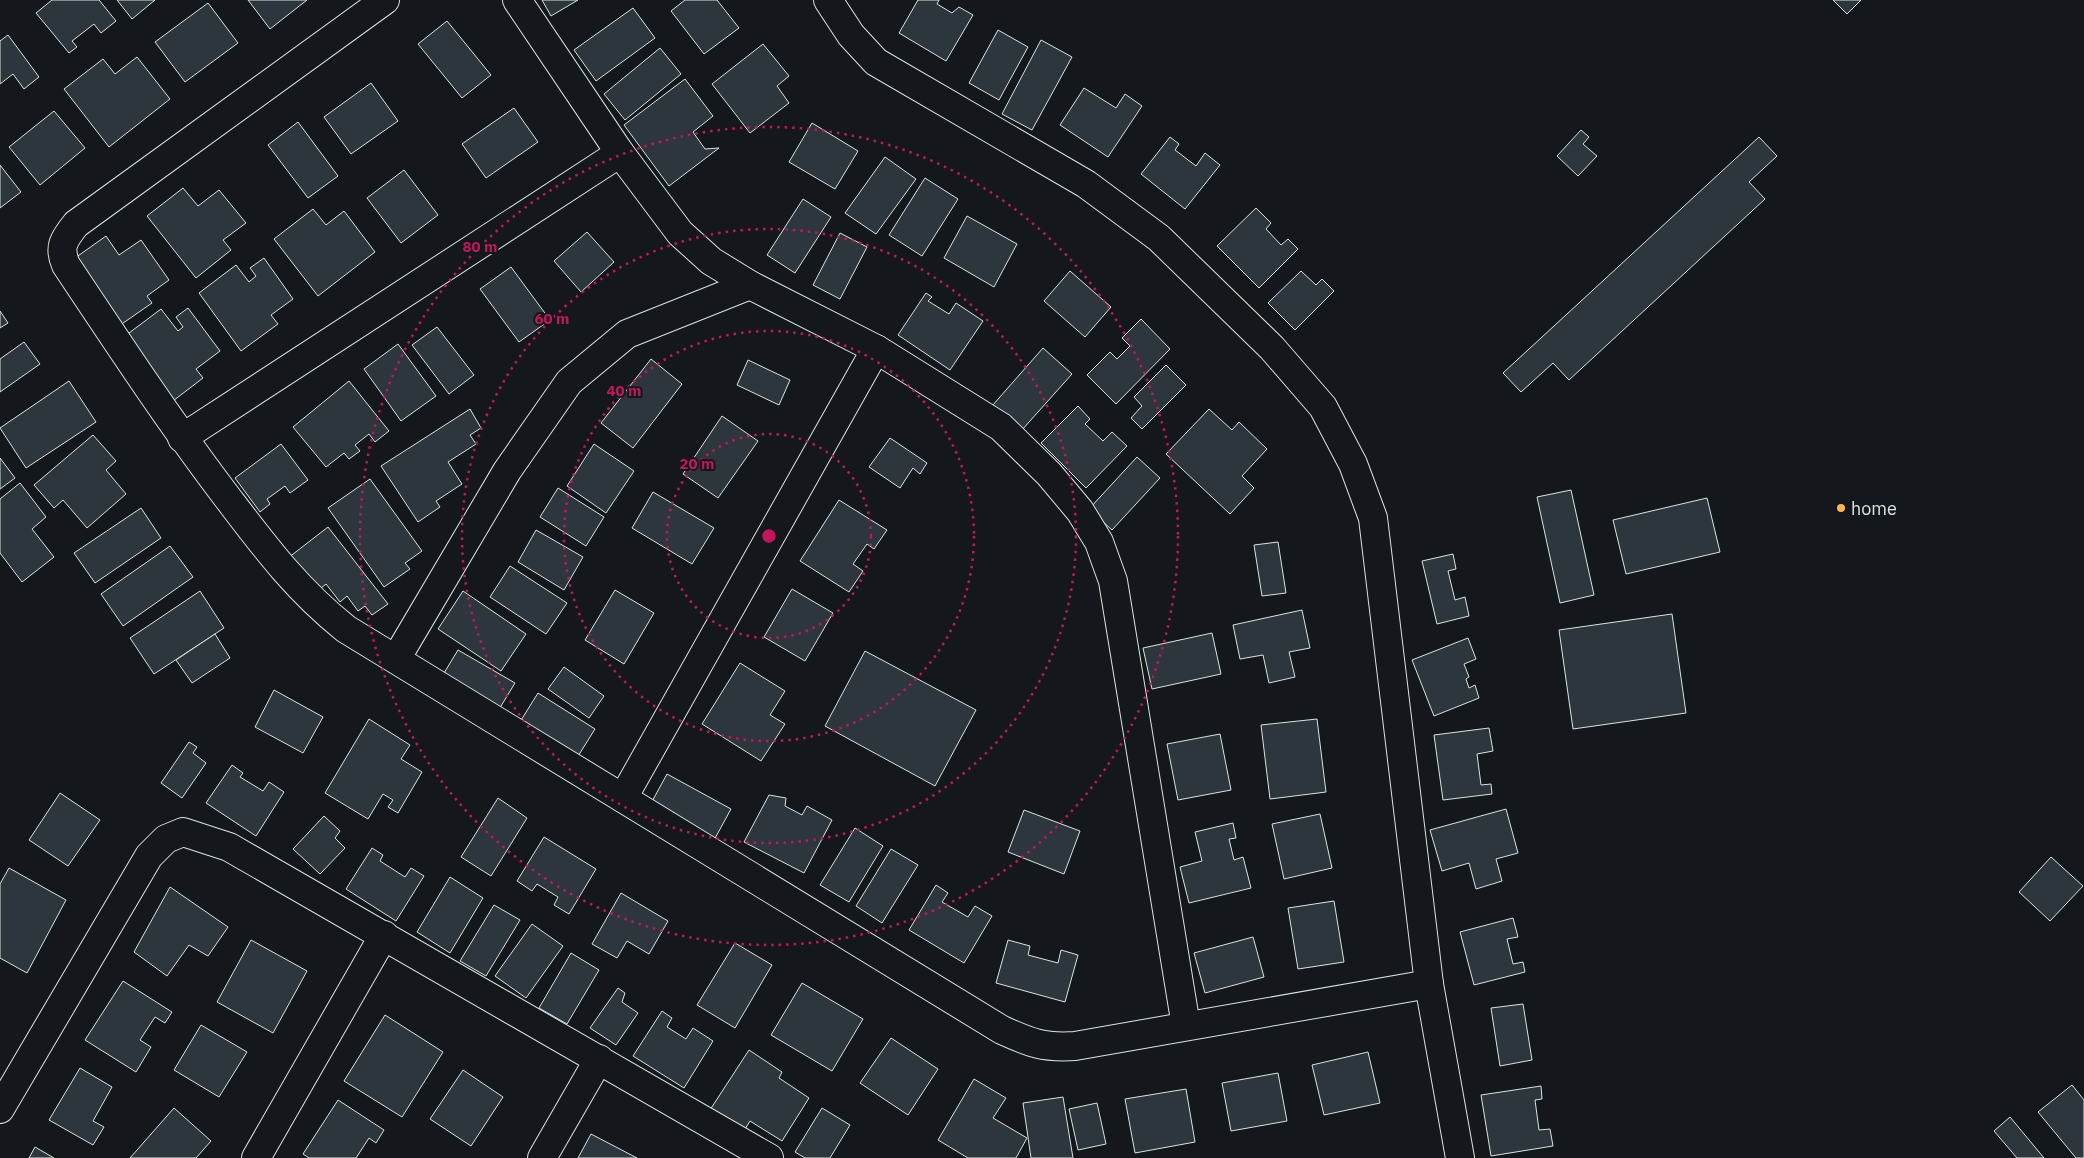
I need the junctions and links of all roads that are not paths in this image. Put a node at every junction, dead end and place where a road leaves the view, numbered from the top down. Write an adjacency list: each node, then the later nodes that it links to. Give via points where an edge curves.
1 (385, 0): 7 (street, via 76,224 66,237 61,253 66,265)
2 (517, 0): 4 (street)
3 (828, 0): 11 (street, via 851,36 876,62 1086,184 1160,238 1272,348 1322,407 1353,464 1372,518)
4 (620, 153): 5 (street, via 680,233 711,261); 7 (street)
5 (750, 285): 6 (street); 8 (street, via 627,334 569,382 507,471)
6 (876, 349): 9 (street); 12 (street, via 1000,427 1049,474 1080,511 1099,542 1113,581)
7 (182, 438): 8 (street, via 280,568 346,629)
8 (396, 659): 9 (street)
9 (623, 798): 12 (street, via 1002,1030 1030,1042 1050,1047 1075,1046)
10 (384, 935): 13 (street); 14 (street, via 229,847 183,832 166,838 149,856); 15 (street)
11 (1429, 984): 12 (street); 18 (street)
12 (1186, 1026)
13 (599, 1059): 16 (street); 17 (street)
14 (0, 1109)
15 (256, 1158)
16 (542, 1158)
17 (769, 1158)
18 (1460, 1158)

